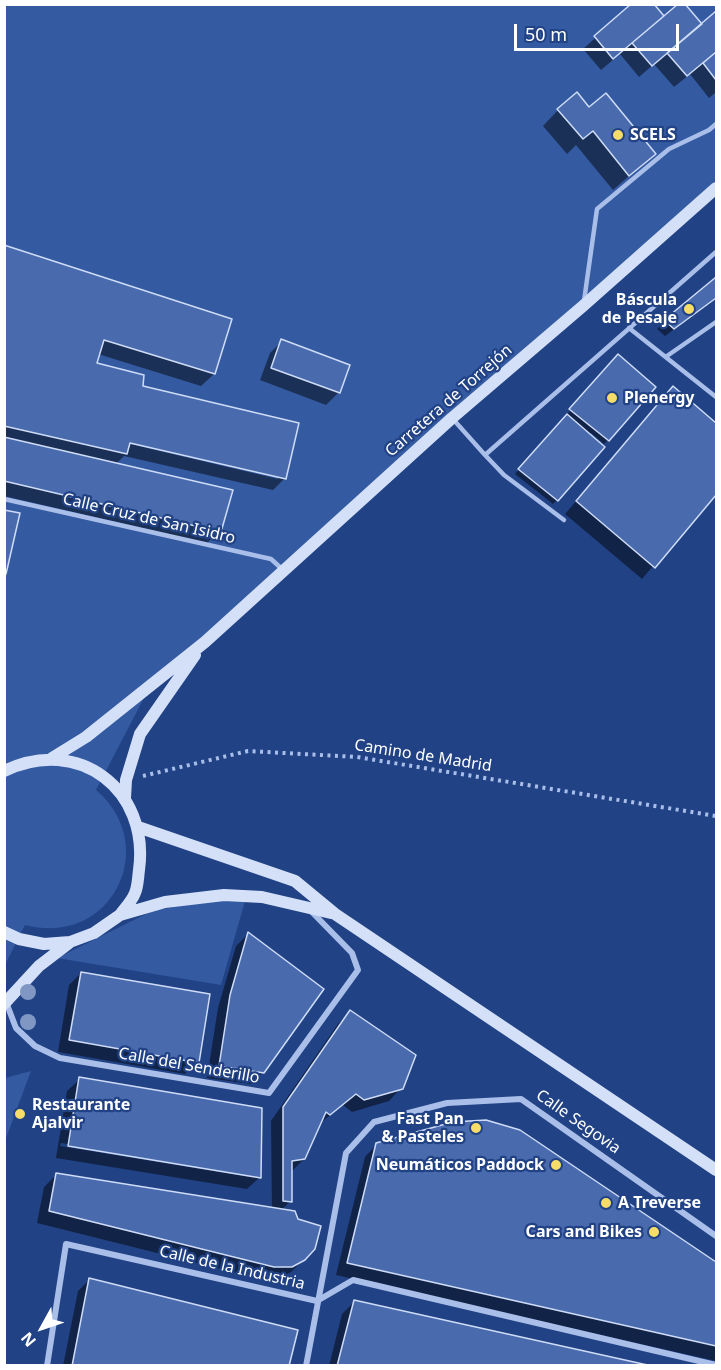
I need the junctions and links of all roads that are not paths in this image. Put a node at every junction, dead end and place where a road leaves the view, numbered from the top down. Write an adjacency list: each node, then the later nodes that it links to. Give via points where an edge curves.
1 (717, 124): 4 (lane, via 669,149 597,209)
2 (717, 188): 4 (street, Carretera de Torrejón)
3 (717, 252): 6 (lane)
4 (583, 306): 9 (street, Carretera de Torrejón)
5 (717, 322): 7 (lane)
6 (629, 328): 7 (lane); 10 (lane)
7 (667, 356): 8 (lane)
8 (717, 397)
9 (452, 418): 10 (lane); 13 (street, Carretera de Torrejón)
10 (485, 455): 12 (lane, via 504,475)
11 (4, 499): 13 (lane, Calle Cruz de San Isidro, via 272,559)
12 (564, 520)
13 (284, 571): 14 (street, Carretera de Torrejón)
14 (205, 642): 15 (street, via 86,737); 17 (street, via 140,734 126,780)
15 (52, 758): 16 (street, via 33,760); 17 (street, via 83,766 103,777)
16 (4, 771)
17 (126, 798): 18 (street)
18 (138, 827): 20 (street, via 295,881); 21 (street, via 142,851 135,894)
19 (307, 908): 20 (street); 21 (street, via 262,897 224,895 165,902); 24 (street, Calle del Senderillo, via 352,953 358,970 269,1093 60,1058 35,1046 16,1028)
20 (335, 914): 25 (street)
21 (120, 915): 23 (street, via 94,933)
22 (4, 932): 23 (street, via 44,944)
23 (70, 942): 24 (street, via 39,966)
24 (5, 1003)
25 (717, 1170)
26 (717, 1236): 27 (street, Calle Segovia, via 520,1099 447,1103 374,1122 346,1154)
27 (317, 1301): 28 (street, Calle de la Industria, via 66,1244); 29 (street); 30 (street, Calle de la Industria, via 353,1280)
28 (47, 1365)
29 (306, 1365)
30 (717, 1365)

